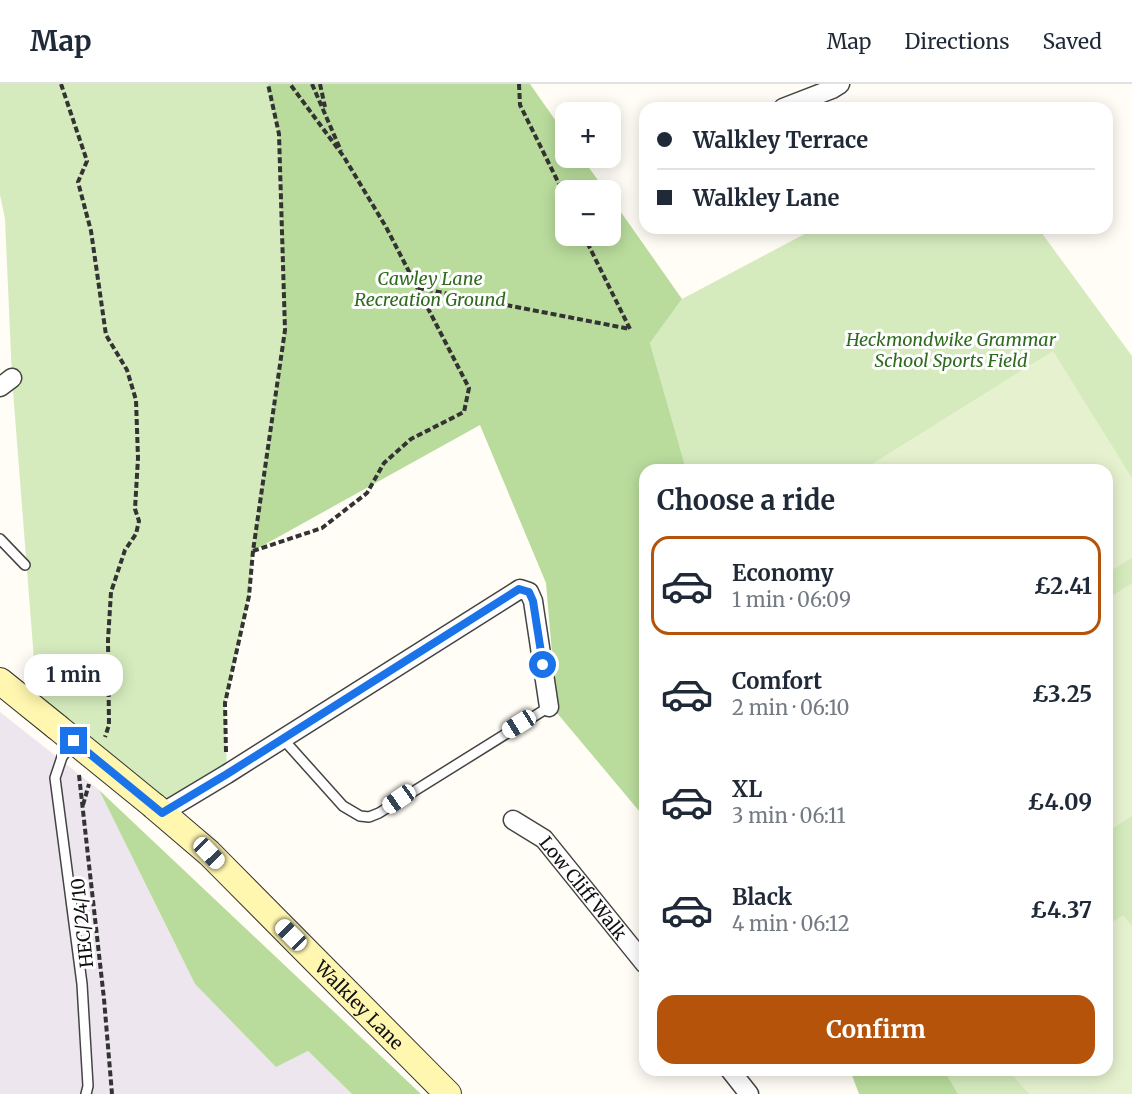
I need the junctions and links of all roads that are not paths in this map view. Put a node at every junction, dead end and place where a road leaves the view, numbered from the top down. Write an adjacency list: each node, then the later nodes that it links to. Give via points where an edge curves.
1 (840, 84): 2 (street)
2 (798, 102)
3 (0, 539): 4 (lane)
4 (25, 565)
5 (0, 681): 8 (main road, Walkley Lane)
6 (549, 707): 7 (lane, via 369,817 343,806); 7 (street, via 533,601 529,592 519,589)
7 (283, 739): 9 (street, via 227,774)
8 (83, 748): 9 (main road, Walkley Lane, bridge); 14 (lane, via 62,757 55,778 82,984)
9 (158, 809): 13 (main road, Walkley Lane, via 209,853)
10 (513, 820): 11 (street, Low Cliff Walk, via 544,839)
11 (639, 957)
12 (735, 1076): 15 (street)
13 (439, 1090)
14 (86, 1094)
15 (749, 1094)

